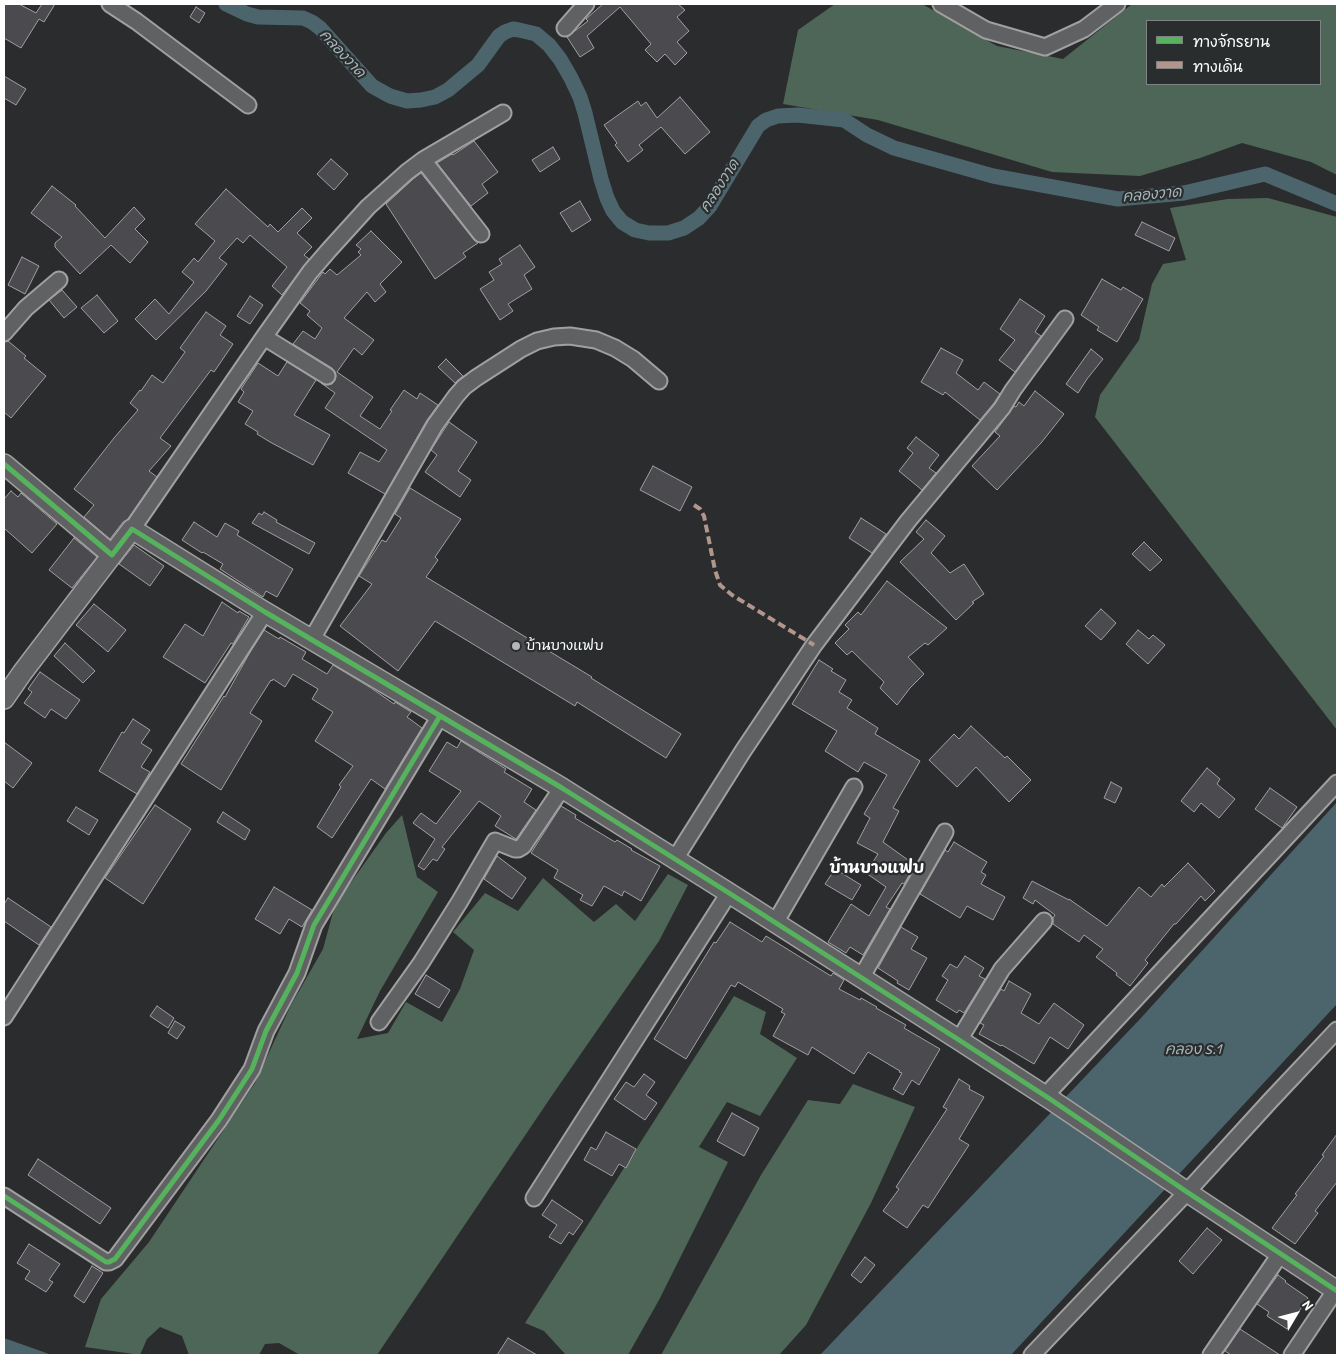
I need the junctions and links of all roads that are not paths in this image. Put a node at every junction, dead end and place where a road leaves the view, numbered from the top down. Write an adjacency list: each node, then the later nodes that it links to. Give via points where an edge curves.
1 (110, 4): 6 (street)
2 (586, 4): 5 (street)
3 (940, 4): 4 (street, via 986,30 1044,47 1084,29)
4 (1117, 4)
5 (564, 28)
6 (248, 105)
7 (503, 113): 8 (street)
8 (423, 160): 9 (street); 13 (street, via 390,186 335,243)
9 (481, 234)
10 (59, 280): 12 (street, via 26,308)
11 (1065, 319): 27 (street, via 1002,408 908,521 814,645)
12 (4, 333)
13 (264, 337): 14 (street); 17 (street)
14 (327, 376)
15 (659, 380): 20 (street, via 616,348 596,340 570,336 537,341 476,378 456,396 435,425)
16 (4, 464): 18 (street)
17 (132, 529): 18 (street); 19 (street)
18 (112, 556): 21 (street)
19 (266, 612): 20 (street); 32 (street)
20 (312, 639): 22 (street)
21 (4, 699)
22 (440, 716): 25 (street); 38 (street, via 314,925 298,973 266,1031 252,1069 219,1120 113,1262 106,1262)
23 (1337, 783): 36 (street)
24 (854, 787): 30 (street)
25 (562, 788): 27 (street); 33 (street, via 523,846 514,849 495,840 460,901)
26 (945, 832): 31 (street)
27 (675, 859): 28 (street)
28 (729, 893): 30 (street); 39 (street)
29 (1044, 921): 35 (street, via 1002,969)
30 (775, 923): 31 (street)
31 (861, 978): 35 (street)
32 (4, 1017)
33 (379, 1022)
34 (1337, 1030): 37 (street)
35 (959, 1040): 36 (street)
36 (1048, 1098): 37 (street)
37 (1187, 1192): 40 (street); 42 (street)
38 (4, 1196)
39 (534, 1198)
40 (1281, 1252): 41 (street); 43 (street)
41 (1337, 1290): 44 (street)
42 (1032, 1355)
43 (1211, 1355)
44 (1292, 1355)

